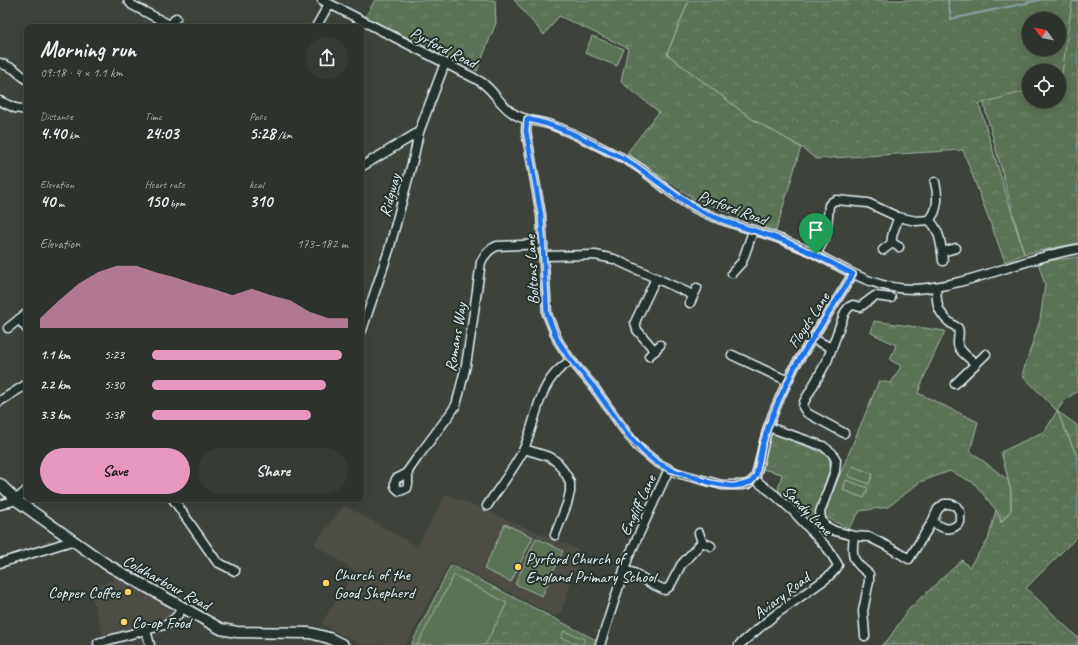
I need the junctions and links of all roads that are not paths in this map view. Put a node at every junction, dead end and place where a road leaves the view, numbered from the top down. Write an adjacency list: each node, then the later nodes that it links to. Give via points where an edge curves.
1 (128, 0): 4 (street, via 132,5)
2 (326, 2): 6 (street); 8 (street, Pyrford Road)
3 (176, 18): 5 (street)
4 (167, 24)
5 (172, 24)
6 (317, 24)
7 (0, 63): 9 (street, via 14,69)
8 (445, 63): 12 (street, Pyrford Road, via 485,85 507,109 516,116); 13 (street, Ridgway)
9 (24, 77)
10 (0, 101): 11 (street)
11 (24, 110)
12 (527, 119): 18 (street, Pyrford Road, via 557,127 613,153 639,168 688,204); 19 (street, Boltons Lane, via 526,131 541,215)
13 (419, 132): 14 (street, Ridgway); 35 (street, Ridgway, via 389,250)
14 (364, 165)
15 (938, 186): 17 (street, via 935,210)
16 (898, 217): 17 (street, via 916,221); 22 (street, via 891,238 896,245); 24 (street, via 868,203 836,200 829,205 825,238)
17 (929, 220): 23 (street, via 938,231)
18 (753, 231): 24 (street, Pyrford Road); 27 (street, via 742,262)
19 (543, 244): 25 (street, Boltons Lane); 53 (street, Romans Way, via 497,246 491,248 484,256 466,365 456,405)
20 (956, 248): 23 (street)
21 (1078, 249): 30 (street, Pyrford Road)
22 (883, 250)
23 (942, 252): 26 (street)
24 (816, 254): 28 (street, Pyrford Road)
25 (544, 256): 29 (street, via 595,255 614,259); 43 (street, Boltons Lane, via 547,314 558,341)
26 (943, 261)
27 (732, 273)
28 (853, 274): 30 (street, Pyrford Road, via 892,287); 38 (street, Floyds Lane)
29 (656, 278): 31 (street); 40 (street, via 635,322 637,330)
30 (936, 287): 44 (street, via 938,311 949,323 958,328 959,349)
31 (693, 295)
32 (892, 298): 39 (street, via 875,296 860,307 849,307)
33 (24, 315): 34 (street)
34 (19, 319): 36 (street); 37 (street)
35 (364, 324)
36 (24, 325)
37 (8, 328)
38 (813, 339): 39 (street); 45 (street, Floyds Lane)
39 (832, 348): 50 (street, via 803,407 807,413)
40 (655, 351)
41 (986, 354): 44 (street)
42 (732, 355): 45 (street)
43 (571, 360): 51 (street, via 549,382); 52 (street, Boltons Lane, via 637,446)
44 (976, 364): 46 (street)
45 (788, 381): 49 (street, Floyds Lane)
46 (956, 384)
47 (24, 386): 48 (street)
48 (0, 401)
49 (768, 427): 54 (street, Floyds Lane); 64 (street, via 824,446 832,453 836,460 835,471 820,512 821,519 825,526)
50 (844, 432)
51 (524, 449): 58 (street); 62 (street, via 550,457 558,463 570,483 567,504)
52 (669, 469): 54 (street, Boltons Lane, via 722,485 748,484); 70 (street, Engliff Lane)
53 (408, 471)
54 (754, 479): 69 (street, Sandy Lane, via 794,512 828,549)
55 (0, 484): 57 (main road, Coldharbour Road)
56 (24, 493): 57 (street)
57 (16, 500): 60 (street); 65 (main road, Coldharbour Road)
58 (488, 501)
59 (175, 502): 71 (street, via 217,562)
60 (0, 505)
61 (932, 522): 64 (street, via 909,559 869,537)
62 (555, 529)
63 (699, 533): 66 (street)
64 (854, 536): 74 (street, via 853,556 857,564 869,574 863,611)
65 (72, 541): 68 (street); 72 (main road, Coldharbour Road, via 106,564)
66 (702, 542): 67 (street); 70 (street, via 681,565 670,586 665,590)
67 (711, 546)
68 (0, 564)
69 (838, 565): 79 (street, Aviary Road, via 827,578 776,614)
70 (624, 570): 78 (street, Engliff Lane)
71 (235, 571)
72 (183, 607): 73 (street, via 168,624); 77 (main road, Coldharbour Road, via 221,629 237,632 310,633)
73 (146, 630): 75 (street); 76 (street)
74 (865, 636)
75 (98, 643)
76 (150, 645)
77 (343, 645)
78 (600, 645)
79 (739, 645)

